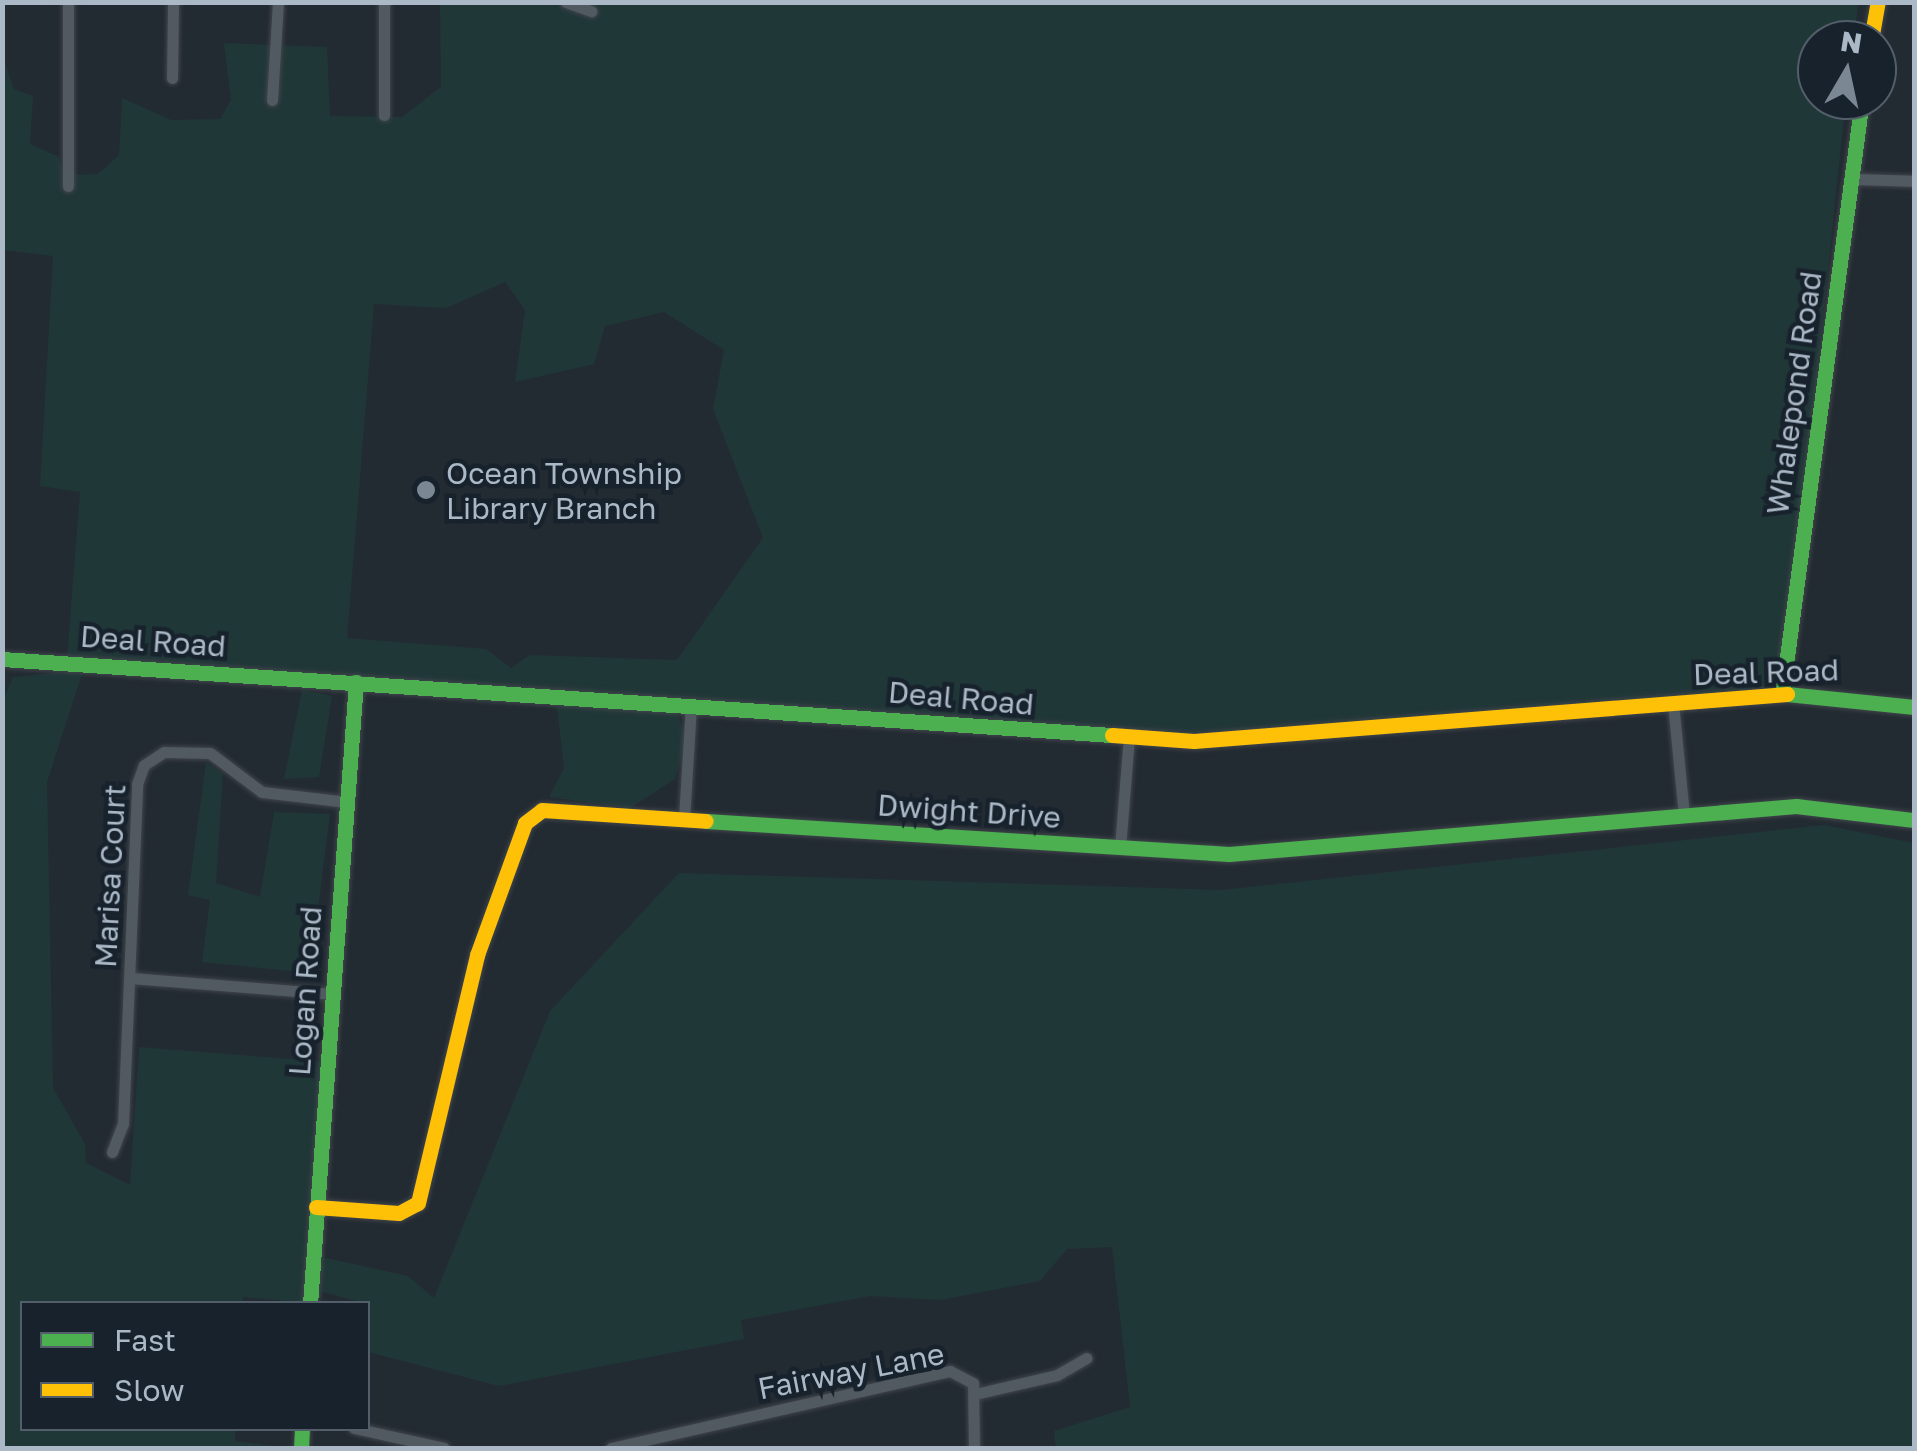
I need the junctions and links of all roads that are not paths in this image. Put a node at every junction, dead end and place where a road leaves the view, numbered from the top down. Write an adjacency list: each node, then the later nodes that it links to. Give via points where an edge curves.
1 (68, 2): 13 (street)
2 (174, 2): 7 (street)
3 (278, 2): 8 (street)
4 (384, 2): 9 (street)
5 (566, 2): 6 (street)
6 (591, 11)
7 (172, 78)
8 (272, 100)
9 (384, 115)
10 (1859, 120): 11 (street, Whalepond Road)
11 (1852, 179): 12 (street); 16 (street, Whalepond Road)
12 (1914, 182)
13 (68, 186)
14 (2, 659): 15 (street, Deal Road)
15 (356, 682): 18 (street, Deal Road); 21 (street, Logan Road)
16 (1782, 694): 17 (street, Deal Road); 19 (street, Deal Road, via 1826,693)
17 (1673, 703): 20 (street, Deal Road, via 1246,740); 22 (street)
18 (692, 705): 20 (street, Deal Road); 23 (street)
19 (1914, 708)
20 (1130, 737): 25 (street)
21 (347, 802): 26 (street, Marisa Court, via 262,792 210,753 173,750 150,760 137,784); 27 (street, Logan Road)
22 (1684, 815): 24 (street, Dwight Drive, via 1821,806); 25 (street, Dwight Drive, via 1254,853)
23 (684, 819): 25 (street, Dwight Drive); 29 (street, Dwight Drive, via 550,810 528,818 477,955 422,1196 399,1214)
24 (1914, 820)
25 (1120, 848)
26 (130, 978): 27 (street); 28 (street, Marisa Court, via 124,1124)
27 (332, 994): 29 (street, Logan Road)
28 (112, 1152)
29 (316, 1207): 30 (street, Logan Road)
30 (310, 1301)
31 (1086, 1358): 32 (street, Fairway Lane, via 1058,1375)
32 (975, 1394): 35 (street, Fairway Lane, via 968,1377 950,1371); 36 (street)
33 (368, 1431): 34 (street)
34 (444, 1448)
35 (611, 1448)
36 (974, 1448)

